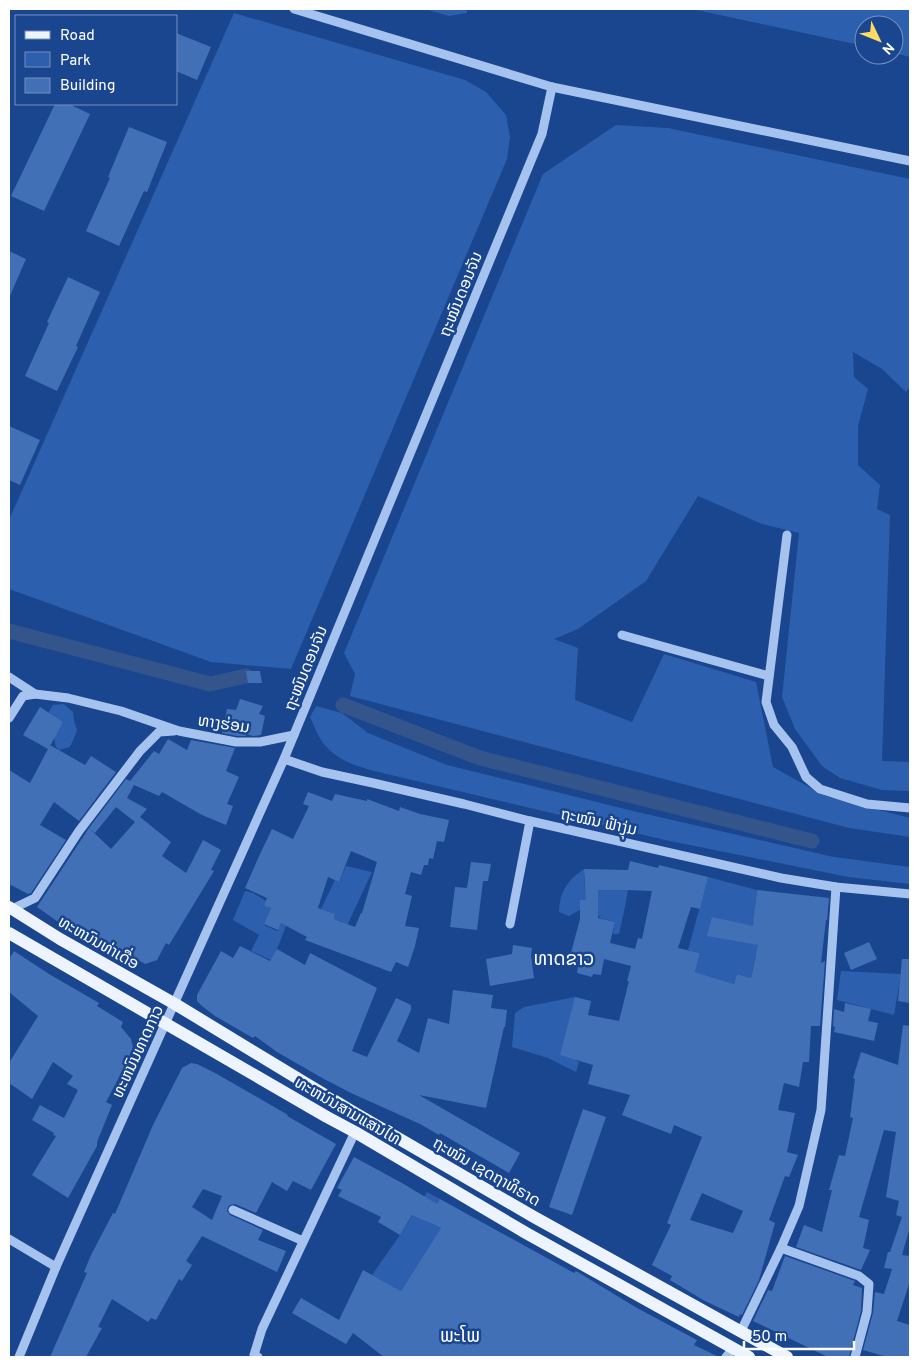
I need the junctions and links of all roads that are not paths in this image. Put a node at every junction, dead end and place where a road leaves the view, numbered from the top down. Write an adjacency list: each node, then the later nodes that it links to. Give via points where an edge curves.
1 (294, 9): 2 (street)
2 (552, 87): 3 (street); 11 (street, ຖະໝົນດອນຈັນ, via 542,134)
3 (910, 161)
4 (787, 535): 6 (street)
5 (622, 635): 6 (street)
6 (769, 676): 13 (street, via 766,702 774,725 792,747 806,777 820,789 867,804)
7 (9, 677): 8 (street)
8 (35, 694): 9 (street, via 23,696); 10 (street, via 121,711)
9 (9, 718)
10 (179, 731): 11 (street, ທາງຮ່ອມ, via 236,742 260,742); 17 (street, via 159,732 140,751 79,831 35,898)
11 (294, 735): 12 (street, ຖະໝົນດອນຈັນ)
12 (284, 759): 14 (street, ຖະໝົນ ຟ້າງຸ່ມ, via 322,772); 20 (street, ທະຫນົນທາດກາວ)
13 (910, 808)
14 (530, 821): 15 (street, ຖະໝົນ ຟ້າງຸ່ມ, via 781,878); 18 (street)
15 (836, 887): 16 (street, ຖະໝົນ ຟ້າງຸ່ມ); 26 (street, via 821,1110 799,1206)
16 (910, 894)
17 (10, 908): 20 (main road, ທະຫນົນທ່າເດື່ອ)
18 (510, 924)
19 (9, 933): 21 (main road)
20 (175, 1004): 21 (street, ທະຫນົນທາດກາວ); 28 (main road, ຖະໜົນ ເຊດຖາທິຣາດ, via 534,1217)
21 (165, 1023): 22 (main road, ທະຫນົນສາມແສນໄທ); 27 (street, ທະຫນົນທາດກາວ)
22 (355, 1132): 25 (street); 29 (main road, ທະຫນົນສາມແສນໄທ)
23 (233, 1210): 25 (street)
24 (9, 1240): 27 (street)
25 (303, 1241): 30 (street, via 262,1329)
26 (781, 1248): 28 (street); 34 (street, via 859,1276 869,1284 867,1312)
27 (56, 1267): 31 (street, ທະຫນົນທາດກາວ)
28 (741, 1331): 33 (main road, ຖະໜົນ ເຊດຖາທິຣາດ)
29 (730, 1353): 32 (main road, ທະຫນົນສາມແສນໄທ)
30 (255, 1356)
31 (19, 1357)
32 (750, 1357)
33 (787, 1357)
34 (854, 1357)

